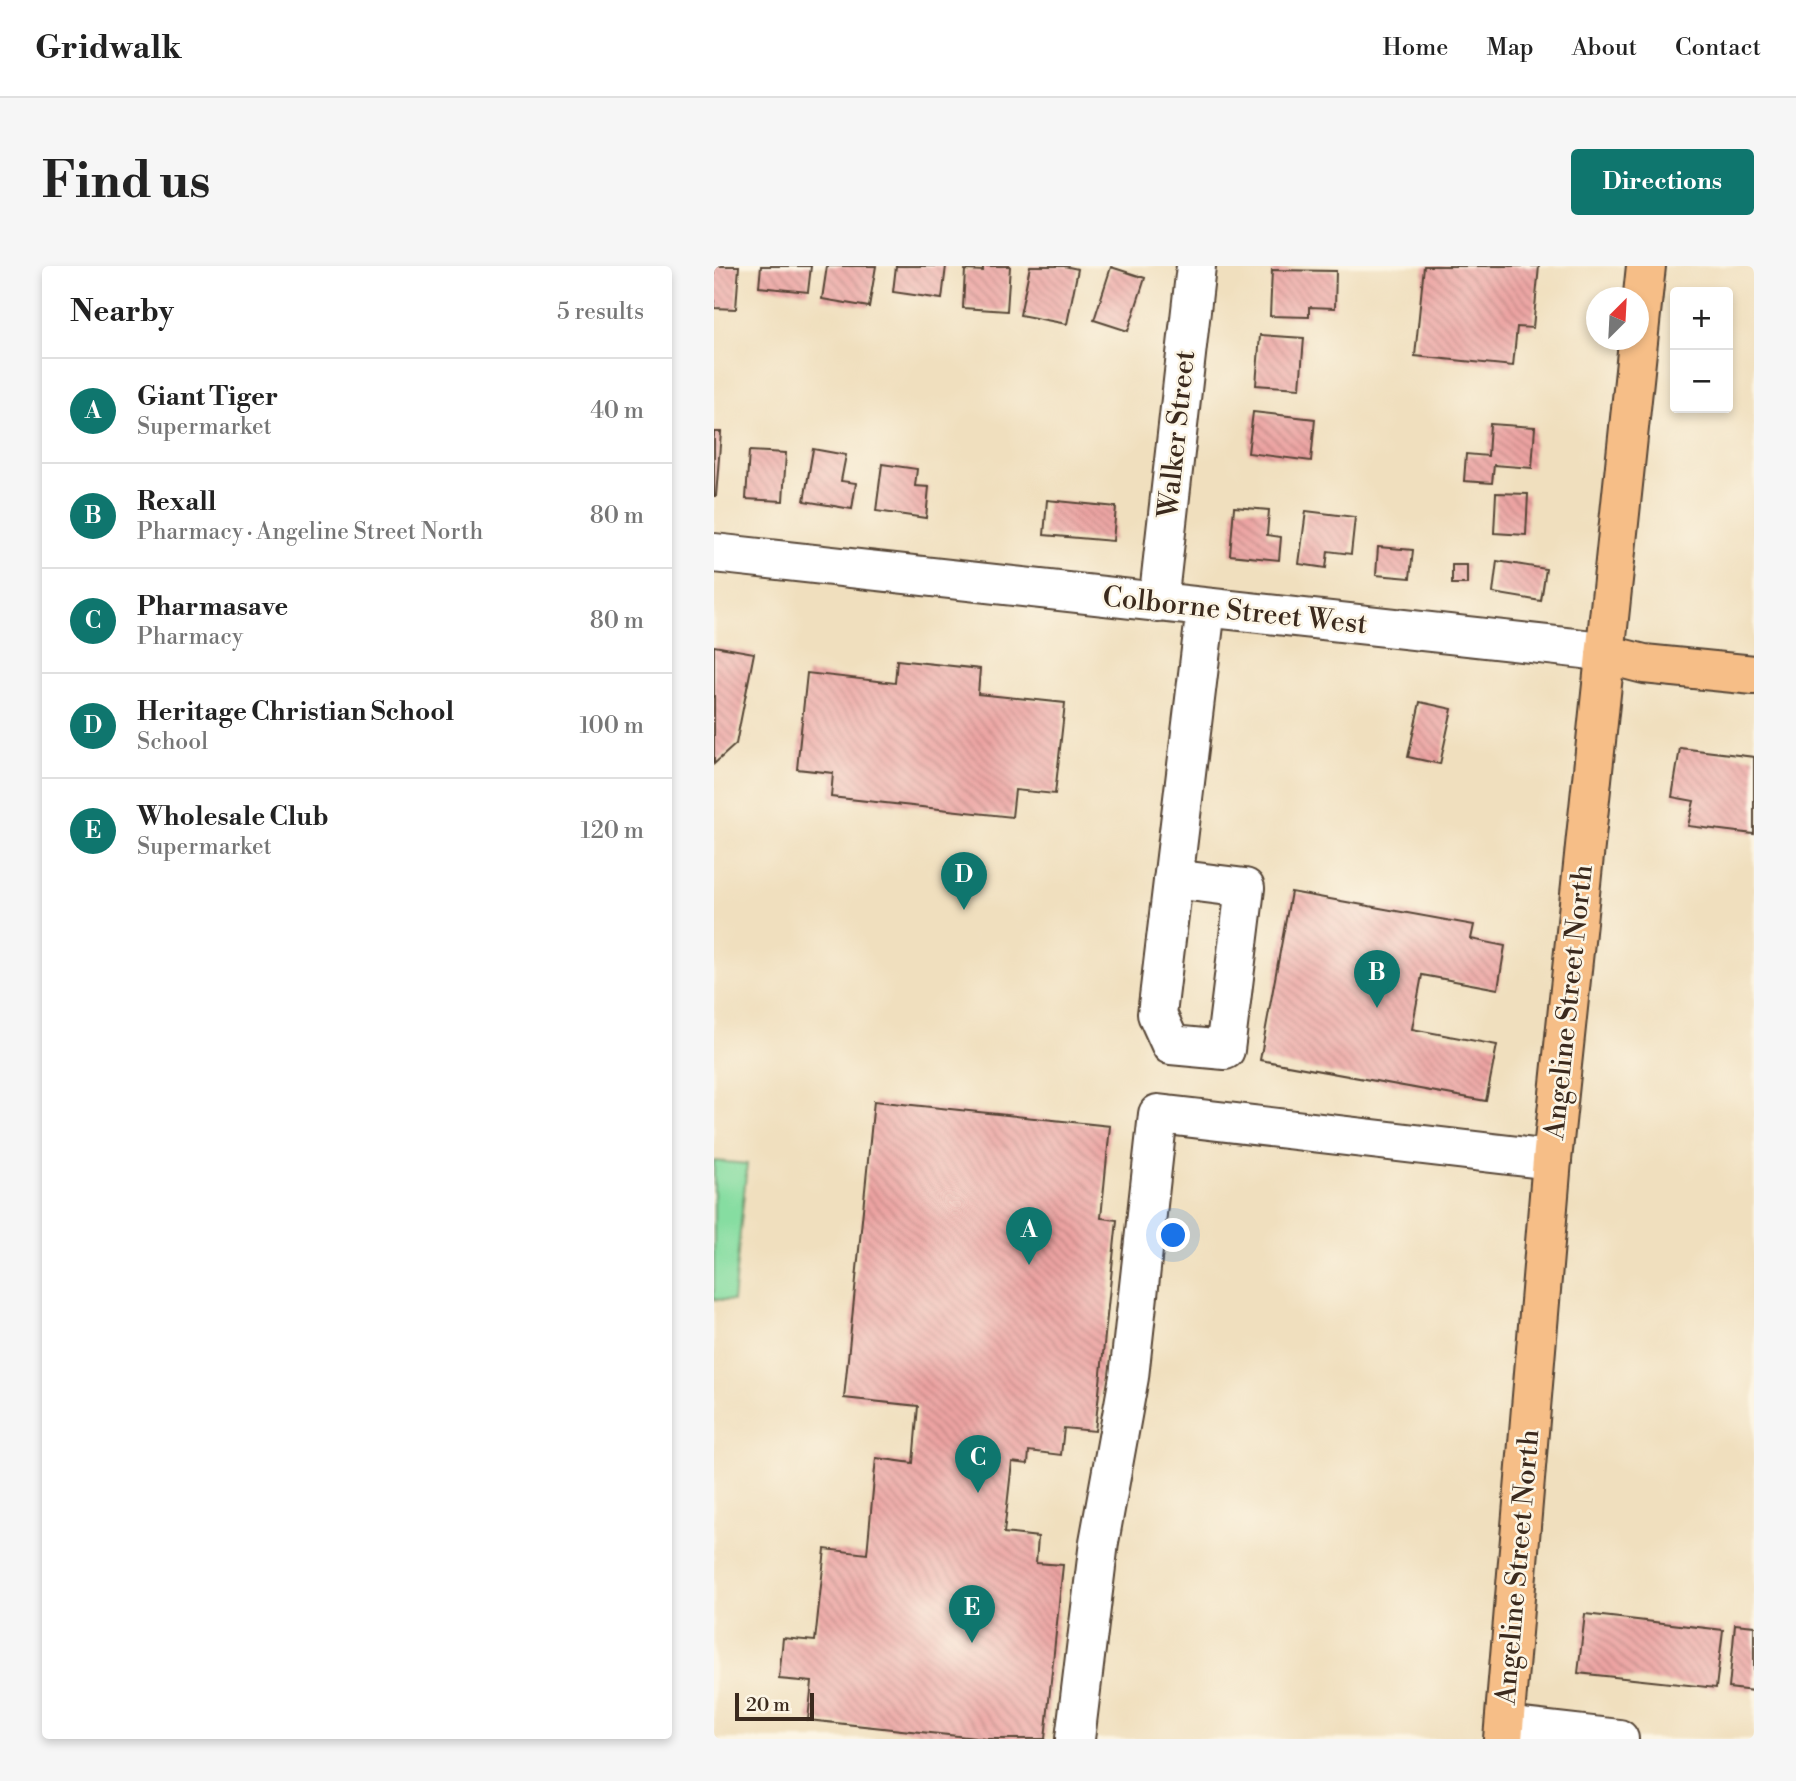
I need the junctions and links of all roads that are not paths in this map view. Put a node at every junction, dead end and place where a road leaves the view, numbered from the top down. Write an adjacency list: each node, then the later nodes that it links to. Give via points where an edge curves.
1 (1196, 266): 4 (street, Walker Street)
2 (1646, 266): 6 (main road, Angeline Street North)
3 (714, 554): 4 (street, Colborne Street West)
4 (1158, 603): 5 (street, Colborne Street West)
5 (1206, 608): 6 (street, Colborne Street West); 8 (street)
6 (1605, 654): 7 (main road, Colborne Street West, via 1644,664); 9 (main road, Angeline Street North)
7 (1754, 675)
8 (1173, 879)
9 (1552, 1160): 10 (main road, Angeline Street North); 11 (street, via 1158,1114 1129,1377 1099,1542)
10 (1504, 1732): 12 (street)
11 (1074, 1739)
12 (1619, 1739)

